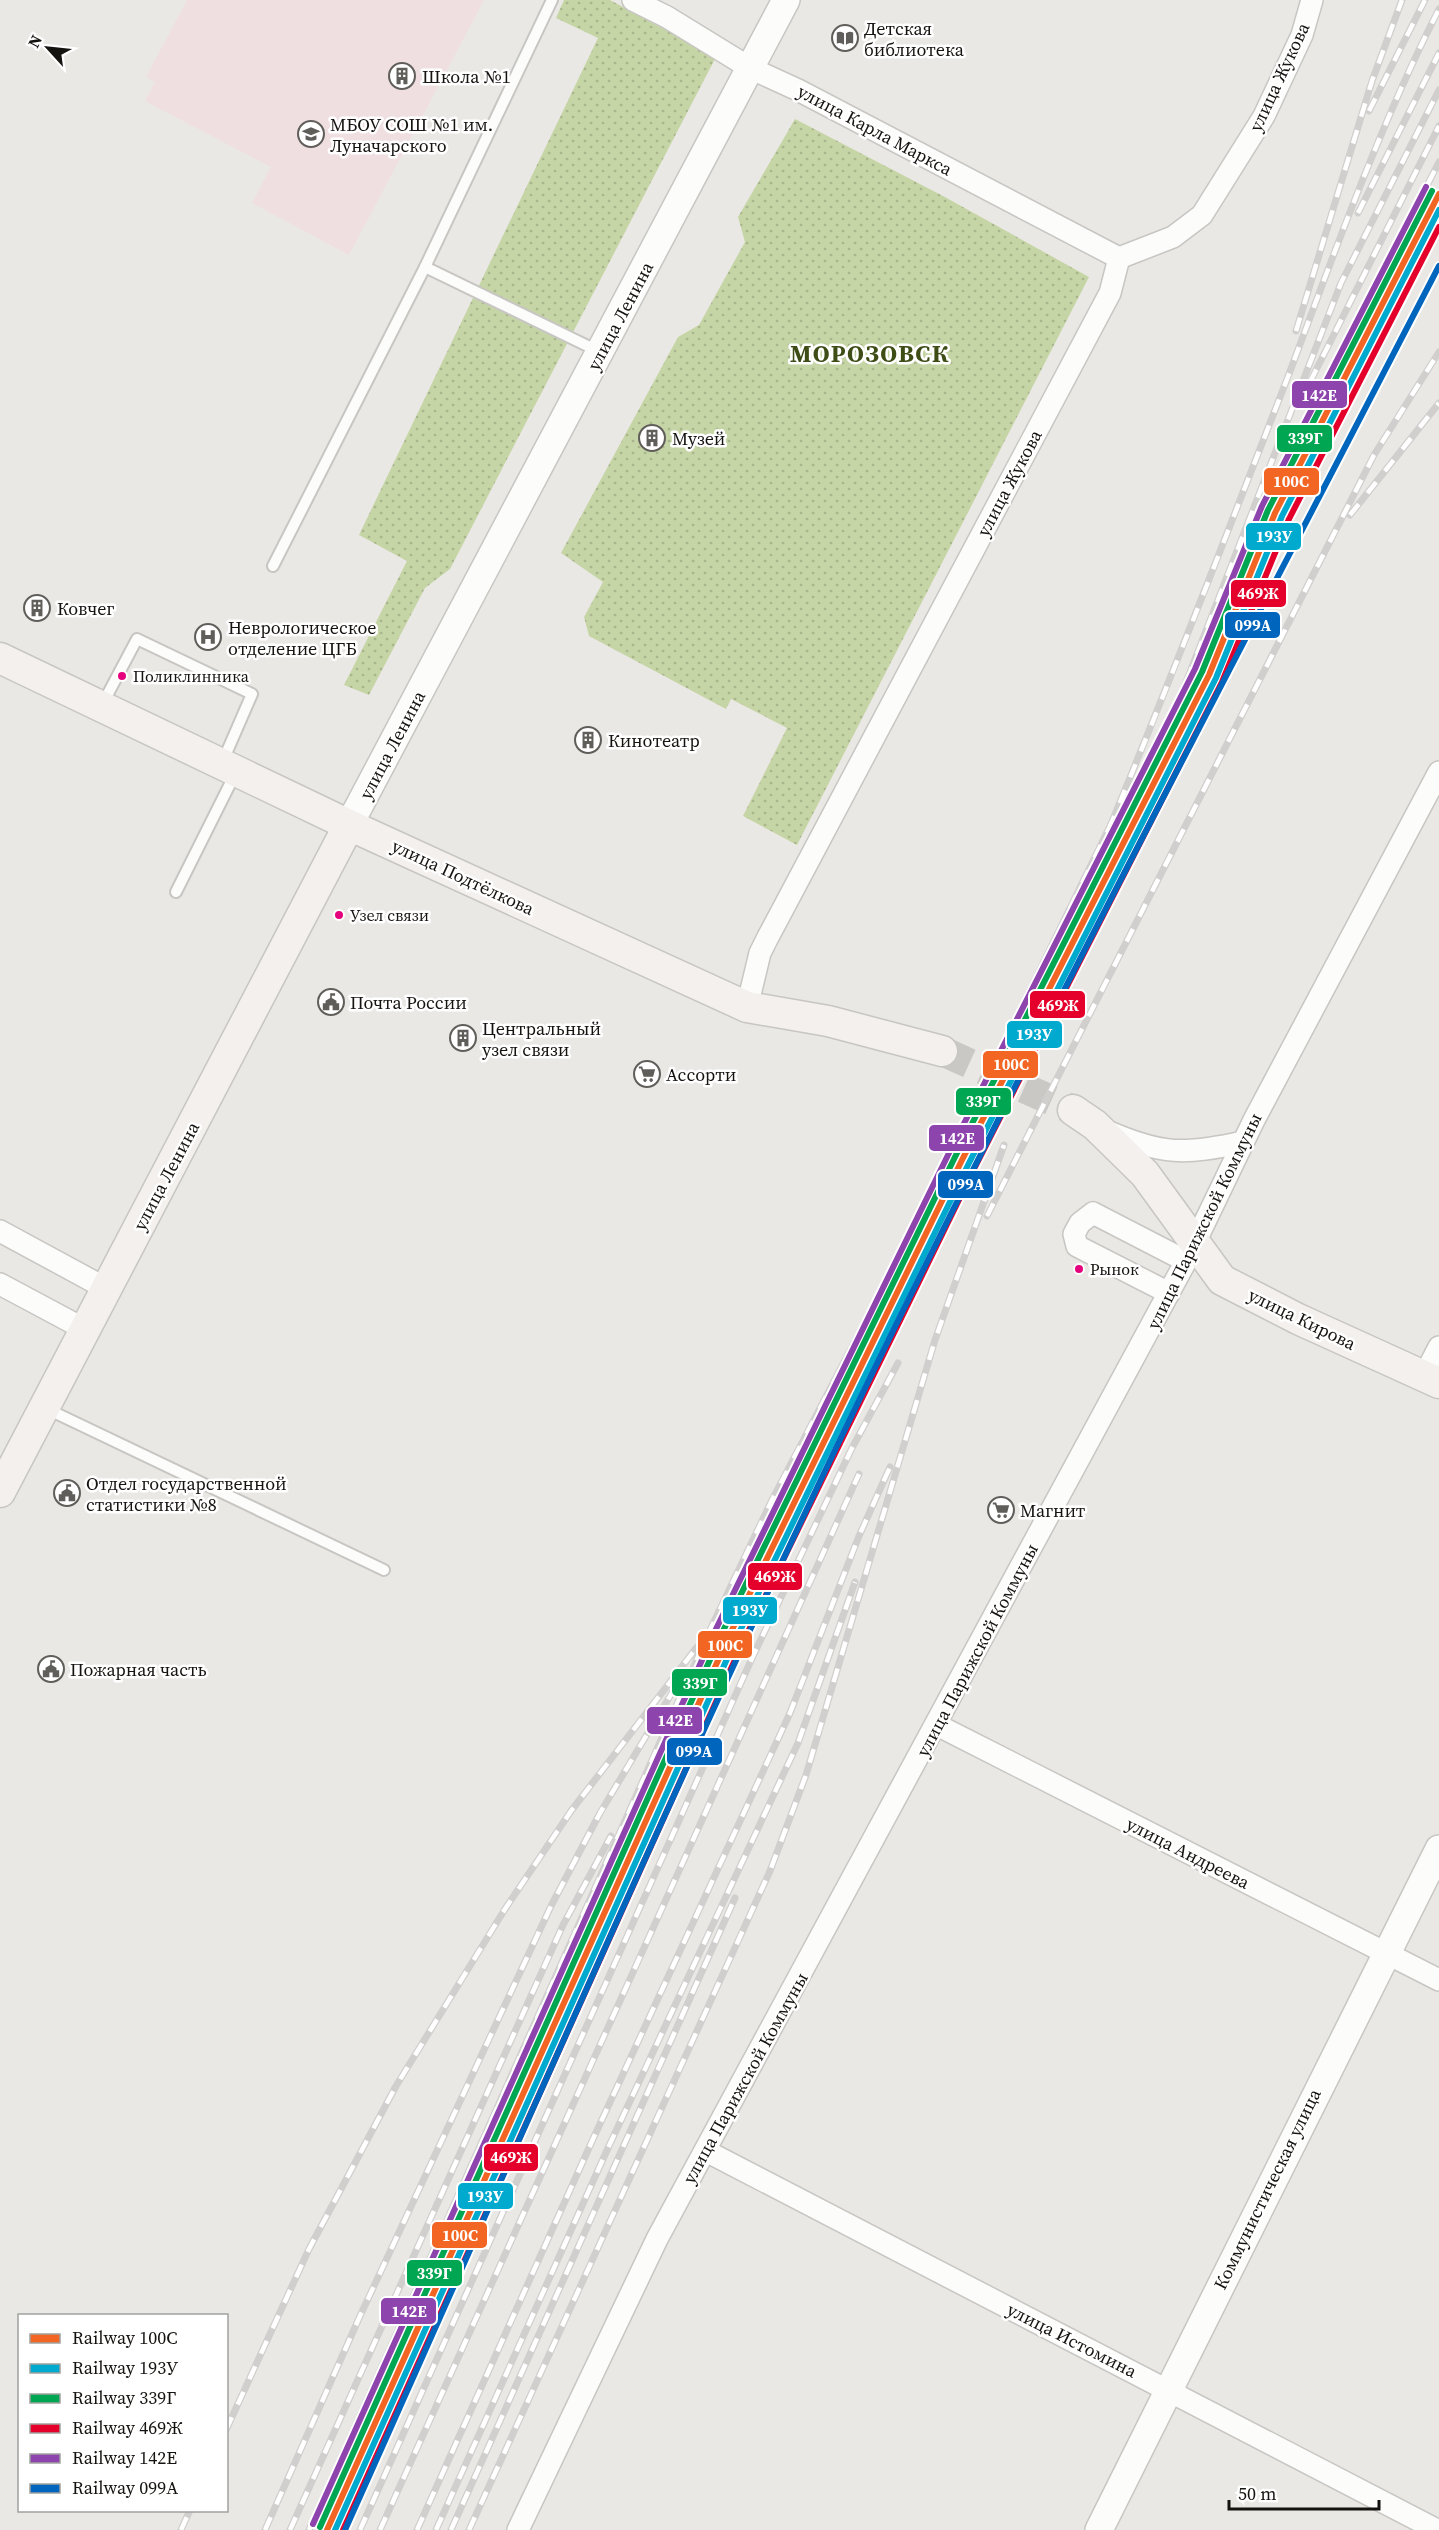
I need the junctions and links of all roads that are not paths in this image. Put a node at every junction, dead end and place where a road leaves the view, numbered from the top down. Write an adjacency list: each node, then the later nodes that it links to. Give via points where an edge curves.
1 (552, 0): 7 (lane)
2 (633, 0): 5 (street, улица Карла Маркса)
3 (786, 0): 5 (street, улица Ленина)
4 (1312, 0): 6 (street, улица Жукова, via 1302,35 1264,116 1202,215 1173,237)
5 (750, 68): 6 (street, улица Карла Маркса); 8 (street, улица Ленина)
6 (1119, 258): 16 (street, улица Жукова, via 1110,293 760,953)
7 (425, 267): 8 (lane); 9 (lane)
8 (601, 352): 14 (street, улица Ленина)
9 (273, 566)
10 (0, 658): 11 (main road, улица Подтёлкова)
11 (102, 706): 12 (main road, улица Подтёлкова); 12 (lane, via 137,639 252,694)
12 (229, 767): 14 (main road, улица Подтёлкова); 15 (lane)
13 (1439, 772): 19 (street, улица Парижской Коммуны)
14 (349, 825): 16 (main road, улица Подтёлкова); 23 (main road, улица Ленина)
15 (176, 892)
16 (747, 1007): 17 (main road, улица Подтёлкова, via 828,1021)
17 (942, 1051)
18 (1084, 1117): 19 (street, via 1142,1145 1179,1152); 21 (main road, via 1145,1174)
19 (1243, 1142): 21 (street, улица Парижской Коммуны)
20 (0, 1231): 23 (street)
21 (1191, 1253): 24 (street, улица Парижской Коммуны); 24 (street, via 1093,1213 1080,1223 1074,1234 1077,1246); 27 (main road, улица Кирова, via 1222,1280)
22 (0, 1284): 25 (street)
23 (107, 1289): 25 (main road, улица Ленина)
24 (1169, 1293): 31 (street, улица Парижской Коммуны)
25 (86, 1330): 28 (main road, улица Ленина)
26 (1439, 1347): 27 (street, улица Кирова)
27 (1431, 1379)
28 (45, 1408): 29 (main road, улица Ленина); 30 (lane)
29 (0, 1492)
30 (384, 1570)
31 (938, 1725): 33 (street, улица Андреева); 35 (street, улица Парижской Коммуны)
32 (1439, 1849): 33 (street, Коммунистическая улица)
33 (1384, 1954): 34 (street, улица Андреева); 36 (street, Коммунистическая улица)
34 (1439, 1980)
35 (706, 2151): 36 (street, улица Истомина); 37 (street, улица Парижской Коммуны, via 657,2239)
36 (1168, 2389): 38 (street, Коммунистическая улица); 39 (street, улица Истомина)
37 (518, 2530)
38 (1099, 2530)
39 (1437, 2530)

